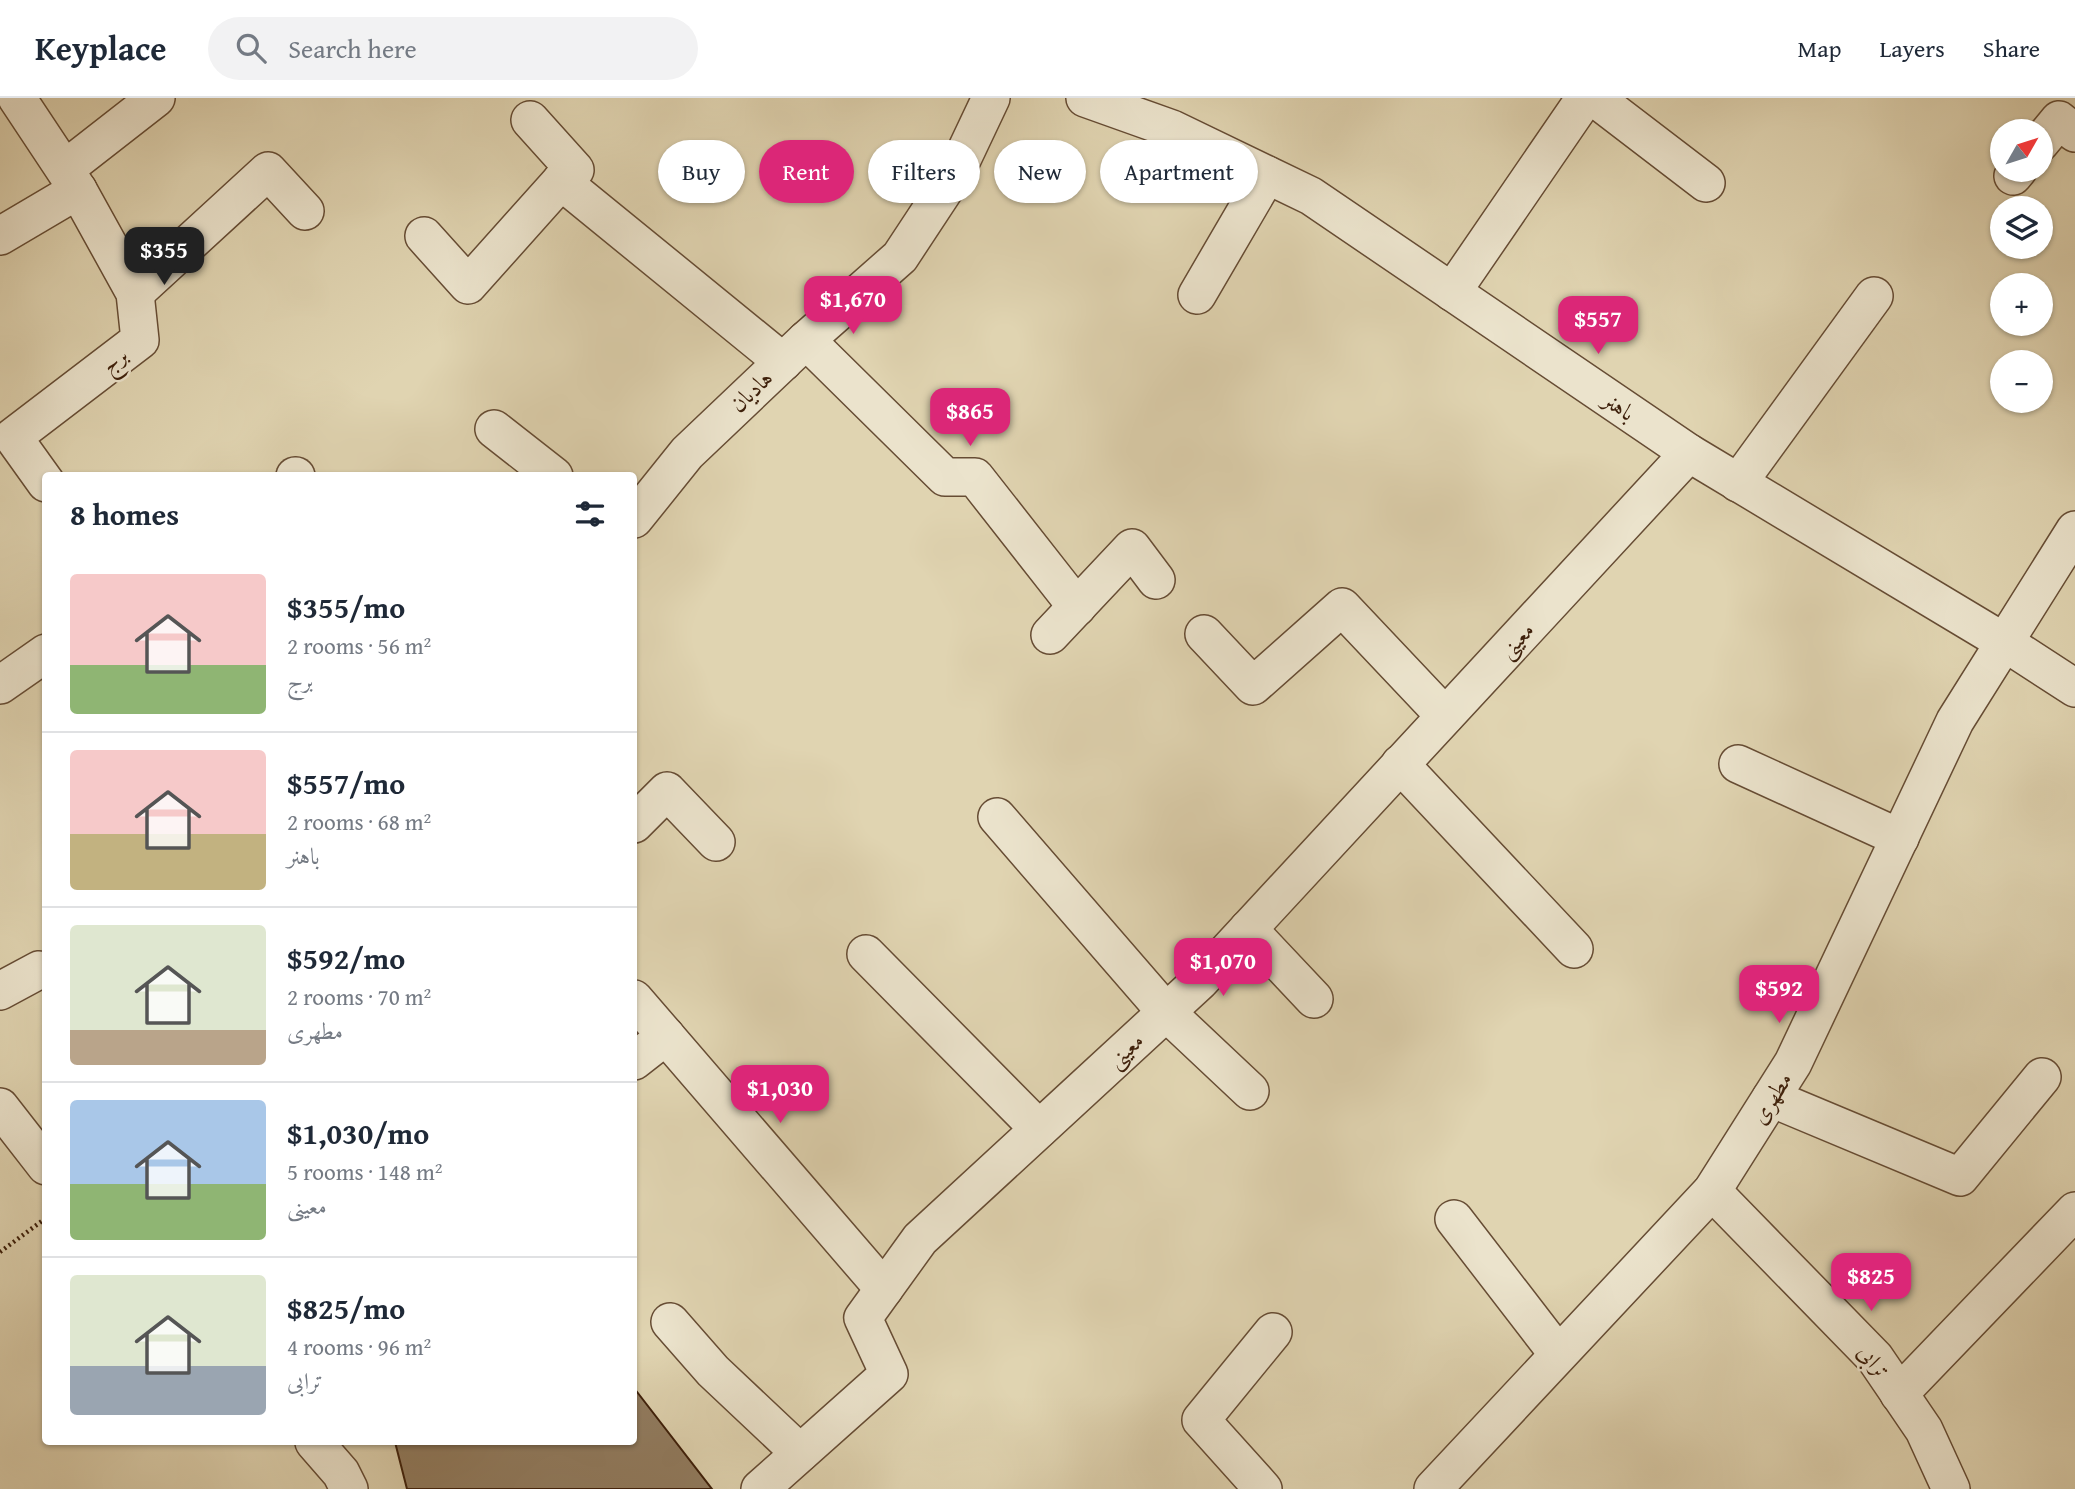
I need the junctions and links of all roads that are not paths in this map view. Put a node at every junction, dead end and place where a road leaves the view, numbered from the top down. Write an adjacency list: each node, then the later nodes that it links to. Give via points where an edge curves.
1 (17, 98): 11 (street, برج)
2 (156, 98): 11 (street)
3 (991, 98): 21 (street, هادیان, via 956,172 900,257)
4 (1085, 98): 10 (street, باهنر, via 1172,129)
5 (1586, 98): 17 (street)
6 (1595, 98): 13 (street)
7 (530, 120): 12 (street, via 575,170)
8 (2053, 127): 9 (street, via 2059,120)
9 (2075, 133)
10 (1267, 175): 17 (street, باهنر, via 1311,196); 19 (street)
11 (72, 180): 15 (street); 18 (street, برج)
12 (561, 181): 16 (street, via 468,285); 21 (street)
13 (1706, 183)
14 (305, 211): 18 (street, via 268,171)
15 (0, 236)
16 (424, 236)
17 (1452, 292): 23 (street, باهنر)
18 (135, 293): 25 (street, برج, via 140,340 13,437)
19 (1197, 295)
20 (1874, 296): 26 (street)
21 (794, 351): 27 (street, هادیان, via 687,453); 30 (street, via 945,477 975,477)
22 (494, 429): 24 (street)
23 (1689, 453): 26 (street, باهنر); 37 (street, معینی)
24 (549, 472)
25 (42, 477)
26 (1738, 483): 33 (street, باهنر)
27 (637, 515)
28 (2075, 530): 33 (street, مطهری)
29 (1156, 580): 30 (street, via 1132,548)
30 (1077, 607): 32 (street)
31 (1204, 634): 37 (street, via 1253,686 1342,607)
32 (1050, 635)
33 (2004, 642): 36 (street, باهنر); 42 (street, مطهری, via 1955,721)
34 (42, 656): 35 (street)
35 (0, 685)
36 (2075, 688)
37 (1445, 716): 39 (street, معینی)
38 (1738, 764): 42 (street)
39 (1400, 765): 44 (street, معینی); 45 (street)
40 (997, 817): 51 (street)
41 (637, 821): 43 (street, via 667,791)
42 (1900, 838): 56 (street, مطهری, via 1793,1063)
43 (716, 842)
44 (1248, 929): 49 (street); 51 (street, معینی)
45 (1574, 949)
46 (866, 954): 58 (street)
47 (39, 970): 48 (street)
48 (0, 990)
49 (1314, 999)
50 (637, 1002): 52 (street)
51 (1166, 1012): 55 (street); 58 (street, معینی)
52 (666, 1036): 53 (street); 63 (street)
53 (637, 1059)
54 (2042, 1077): 56 (street, via 1960,1177)
55 (1250, 1091)
56 (1771, 1098): 60 (street, مطهری)
57 (0, 1107): 59 (street)
58 (1039, 1129): 63 (street, معینی, via 920,1239)
59 (42, 1161)
60 (1712, 1191): 66 (street, مطهری); 67 (street, ترابی, via 1875,1358)
61 (2075, 1211): 67 (street)
62 (1454, 1219): 66 (street)
63 (884, 1289): 69 (street, معینی, via 863,1318 889,1374)
64 (670, 1322): 69 (street, via 713,1371)
65 (1273, 1332): 72 (street, via 1201,1420)
66 (1558, 1354): 73 (street, مطهری)
67 (1899, 1394): 74 (street, ترابی, via 1924,1430)
68 (317, 1445): 71 (street)
69 (800, 1453): 70 (street, معینی)
70 (767, 1487)
71 (349, 1489)
72 (1263, 1489)
73 (1433, 1489)
74 (1951, 1489)

